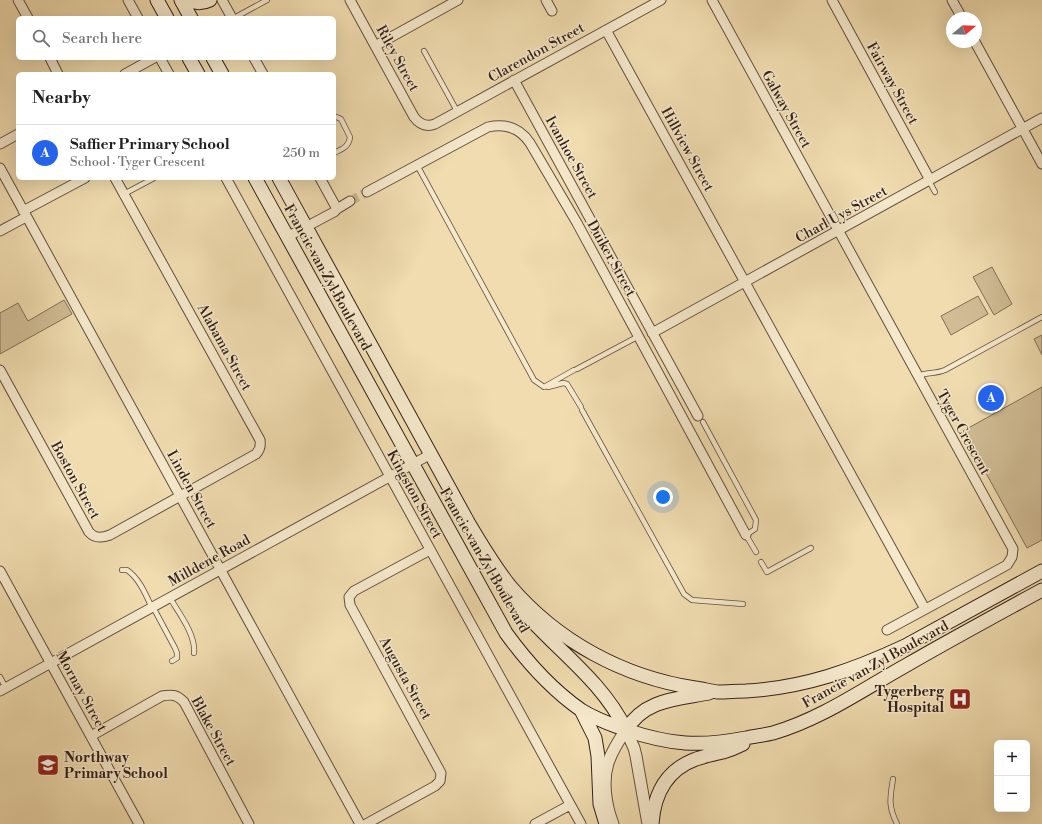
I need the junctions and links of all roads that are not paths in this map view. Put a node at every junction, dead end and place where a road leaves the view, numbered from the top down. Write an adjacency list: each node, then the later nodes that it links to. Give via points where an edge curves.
1 (18, 0): 18 (street)
2 (128, 0): 19 (street)
3 (157, 0): 20 (main road)
4 (181, 0): 21 (main road)
5 (188, 0): 6 (main road, via 197,3)
6 (210, 0)
7 (222, 0): 22 (street)
8 (267, 0): 23 (lane)
9 (350, 0): 25 (street, Riley Street)
10 (458, 0): 25 (street)
11 (546, 0): 16 (street)
12 (712, 0): 68 (street, Galway Street)
13 (832, 0): 59 (street, Fairway Street)
14 (952, 0): 17 (street)
15 (654, 1): 24 (street, Clarendon Street)
16 (552, 11)
17 (959, 12)
18 (27, 16)
19 (137, 16)
20 (166, 16)
21 (190, 16)
22 (232, 16)
23 (237, 16)
24 (606, 30): 40 (street, Clarendon Street); 70 (street, Hillview Street)
25 (375, 46): 44 (street, Riley Street, via 414,117)
26 (978, 48): 45 (street)
27 (424, 51): 41 (lane)
28 (51, 60): 34 (street)
29 (150, 60): 35 (street)
30 (161, 60): 36 (street)
31 (190, 60): 37 (main road)
32 (214, 60): 38 (main road)
33 (255, 60): 39 (street)
34 (57, 72)
35 (129, 72)
36 (168, 72)
37 (197, 72)
38 (221, 72)
39 (262, 72)
40 (514, 80): 41 (street, Clarendon Street); 72 (street, Ivanhoe Street)
41 (458, 111): 44 (street, Clarendon Street, via 435,124)
42 (336, 117): 48 (lane, via 341,119 350,137 346,147)
43 (1042, 118): 45 (street, Charl Uys Street)
44 (425, 125)
45 (1023, 129): 49 (street); 59 (street, Charl Uys Street)
46 (16, 135): 47 (street)
47 (0, 144)
48 (336, 152)
49 (1042, 164)
50 (417, 165): 60 (street, Duiker Street); 73 (street, Duiker Street, via 488,127 504,125 523,134 577,223); 76 (lane, via 534,380)
51 (0, 168): 65 (street, Linden Street)
52 (82, 180): 65 (street)
53 (116, 180): 62 (street, Alabama Street)
54 (150, 180): 62 (lane)
55 (227, 180): 80 (street, Kingston Street)
56 (256, 180): 69 (main road, Francie van Zyl Boulevard)
57 (280, 180): 66 (main road, Francie van Zyl Boulevard)
58 (321, 180): 64 (street)
59 (929, 180): 61 (lane); 68 (street, Charl Uys Street)
60 (367, 192)
61 (935, 192)
62 (124, 194): 81 (street, Alabama Street, via 260,440 261,446 256,454)
63 (350, 202): 64 (street)
64 (337, 208): 66 (street)
65 (25, 214): 67 (street); 81 (street, Linden Street)
66 (306, 227): 69 (street); 78 (main road, Francie van Zyl Boulevard)
67 (0, 231)
68 (838, 231): 70 (street, Charl Uys Street); 75 (street, Tyger Crescent)
69 (287, 237): 79 (main road, Francie van Zyl Boulevard)
70 (745, 282): 72 (street, Charl Uys Street); 96 (street)
71 (1042, 317): 75 (lane, via 940,372)
72 (652, 333): 77 (street, Ivanhoe Street)
73 (639, 336): 76 (lane); 83 (street, Duiker Street)
74 (0, 370): 81 (street, Boston Street, via 93,536 98,538 110,535)
75 (918, 376): 96 (street, Tyger Crescent, via 1013,553 1007,564)
76 (544, 387): 94 (lane, via 567,384 684,594 692,600)
77 (700, 419): 83 (lane, via 756,520 755,529)
78 (431, 454): 79 (street, Milldene Road); 82 (main road, Francie van Zyl Boulevard)
79 (412, 464): 80 (street, Milldene Road); 104 (main road, Francie van Zyl Boulevard, via 506,633 542,677)
80 (389, 477): 85 (street, Kingston Street); 89 (street, Milldene Road)
81 (181, 496): 89 (street, Linden Street)
82 (468, 522): 103 (main road, Francie van Zyl Boulevard, via 510,586 543,618 573,641 610,662 647,677); 105 (main road, via 483,556 500,583 529,618 609,700)
83 (746, 535): 86 (lane, Duiker Street)
84 (811, 548): 87 (lane, via 767,572)
85 (430, 550): 109 (street, Kingston Street); 113 (street, Augusta Street, via 354,591 349,597 350,605 441,773 438,784)
86 (756, 552)
87 (761, 562)
88 (122, 570): 95 (lane, via 128,570)
89 (220, 570): 93 (street, Milldene Road); 112 (street, Linden Street)
90 (1042, 570): 103 (main road, Francie van Zyl Boulevard, via 905,646 865,664 788,687)
91 (0, 571): 100 (street, Mornay Street)
92 (1042, 590): 106 (main road, Francie van Zyl Boulevard, via 905,665 837,706)
93 (170, 598): 95 (street, Milldene Road); 98 (lane, via 191,634)
94 (743, 604)
95 (152, 607): 99 (lane, via 176,650 176,658); 100 (street, Milldene Road)
96 (925, 609): 97 (street, Tyger Crescent)
97 (887, 630)
98 (194, 653)
99 (172, 661)
100 (51, 663): 102 (street, Milldene Road); 107 (street, Mornay Street)
101 (0, 677): 102 (lane)
102 (3, 690)
103 (718, 692): 105 (main road, via 664,701 640,714 630,722)
104 (581, 710): 105 (main road, Francie van Zyl Boulevard); 116 (main road, via 595,738 600,804)
105 (626, 730): 106 (main road, Francie van Zyl Boulevard, via 670,742 689,744 725,742); 117 (street, via 607,764 605,788); 118 (street, via 634,748)
106 (773, 733): 119 (main road, via 696,759 671,774 659,792)
107 (91, 736): 110 (street, Mornay Street); 111 (street, Blake Street, via 162,696 179,697)
108 (892, 779): 120 (lane, via 891,811)
109 (570, 805): 114 (street); 115 (street, Kingston Street)
110 (139, 824)
111 (249, 824)
112 (360, 824)
113 (366, 824)
114 (535, 824)
115 (581, 824)
116 (606, 824)
117 (613, 824)
118 (648, 824)
119 (652, 824)
120 (897, 824)

